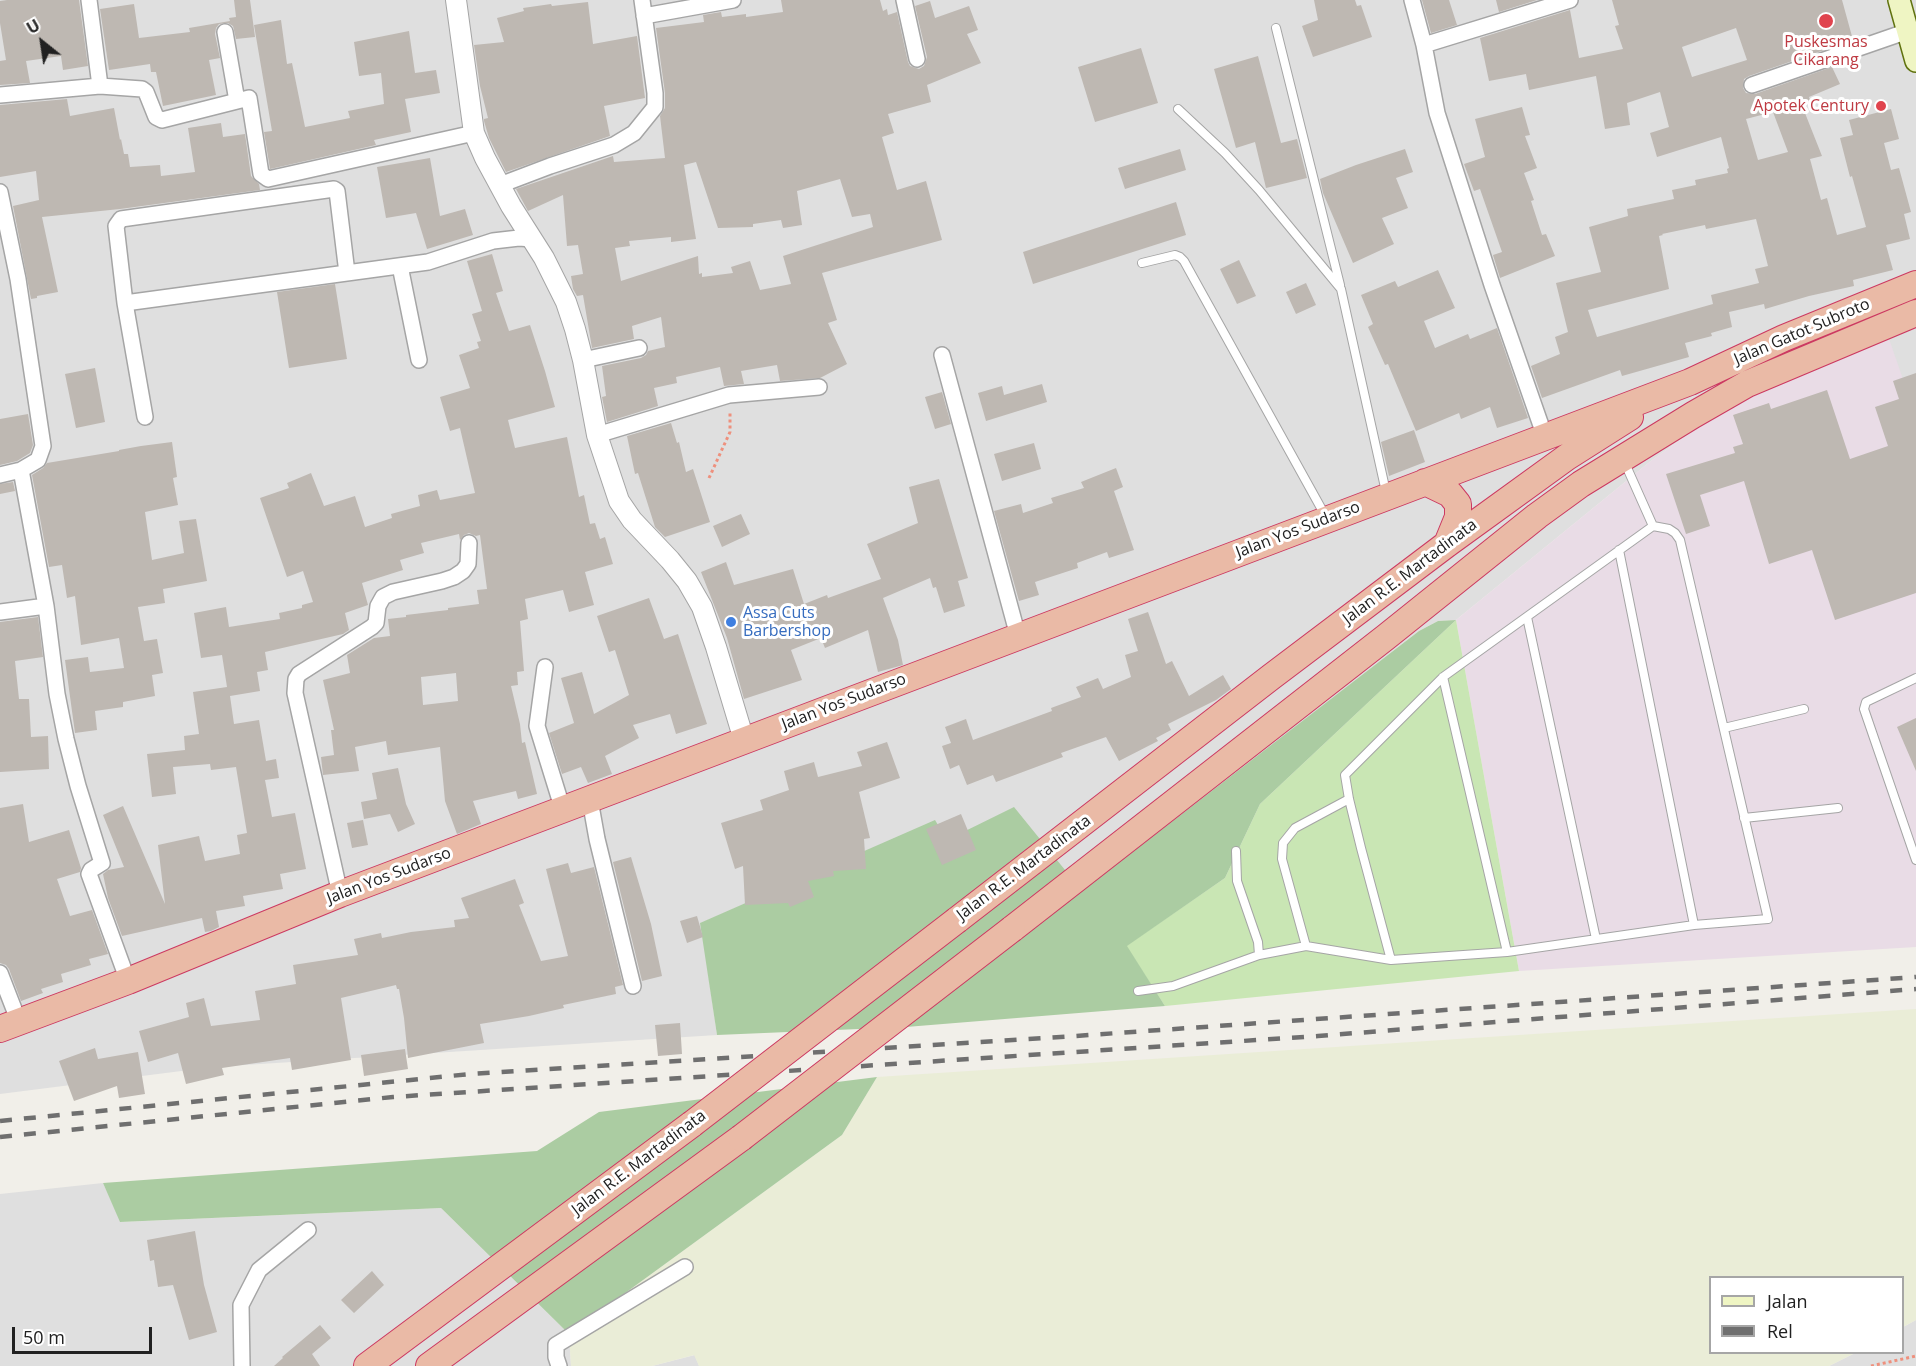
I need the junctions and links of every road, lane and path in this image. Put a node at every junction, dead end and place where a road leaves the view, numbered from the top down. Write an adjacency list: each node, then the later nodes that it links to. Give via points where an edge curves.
1 (89, 0): 17 (street)
2 (456, 0): 21 (street)
3 (642, 0): 9 (street)
4 (733, 0): 9 (street)
5 (904, 0): 14 (street)
6 (1412, 0): 13 (street)
7 (1570, 0): 13 (street)
8 (1899, 0): 11 (main road)
9 (644, 16): 22 (street, via 656,102 634,133 614,145)
10 (1276, 28): 29 (lane)
11 (1908, 31): 15 (main road); 16 (street)
12 (225, 32): 19 (street)
13 (1424, 45): 42 (street, via 1437,112 1460,188)
14 (917, 59)
15 (1916, 61)
16 (1752, 85)
17 (100, 87): 18 (street); 19 (street, via 145,90 156,117 162,120)
18 (0, 95)
19 (237, 101): 21 (street, via 249,98 261,174 268,179)
20 (1178, 110): 29 (lane, via 1259,190)
21 (474, 133): 22 (street)
22 (500, 185): 24 (street)
23 (0, 192): 44 (street, via 18,279 43,446 38,460)
24 (532, 239): 26 (street, via 494,241 428,262); 35 (street, via 566,302)
25 (1142, 263): 49 (lane, via 1175,255 1184,261)
26 (400, 266): 27 (street); 34 (street)
27 (347, 273): 30 (street); 30 (street, via 338,191 334,189 123,218 116,225)
28 (1916, 284): 36 (highway, Jalan Gatot Subroto)
29 (1341, 289): 48 (lane)
30 (125, 303): 40 (street)
31 (1916, 313): 39 (highway, Jalan Gatot Subroto, via 1748,384)
32 (639, 348): 35 (street)
33 (942, 355): 57 (street)
34 (419, 360)
35 (583, 360): 41 (street)
36 (1690, 382): 42 (highway, Jalan Yos Sudarso); 52 (highway, Jalan R.E. Martadinata, via 1567,457)
37 (819, 387): 38 (street)
38 (729, 395): 41 (street); 46 (path, via 730,432)
39 (1693, 415): 43 (highway, Jalan R.E. Martadinata)
40 (145, 417)
41 (597, 435): 63 (street, via 620,501 687,581 702,607)
42 (1545, 436): 47 (highway, Jalan Yos Sudarso)
43 (1623, 458): 50 (lane); 88 (highway, Jalan R.E. Martadinata, bridge, via 1538,516 741,1138)
44 (21, 470): 45 (street); 54 (street)
45 (0, 475)
46 (710, 478)
47 (1425, 482): 48 (highway, Jalan Yos Sudarso); 52 (highway, via 1450,494 1458,504 1458,517)
48 (1387, 497): 49 (highway, Jalan Yos Sudarso)
49 (1327, 519): 57 (highway, Jalan Yos Sudarso)
50 (1653, 526): 53 (lane); 62 (lane, via 1669,529 1680,540)
51 (469, 543): 71 (street, via 468,564 463,571 442,581 383,597 372,627 296,679 295,693)
52 (1447, 544): 87 (highway, Jalan R.E. Martadinata, bridge, via 692,1124)
53 (1619, 550): 56 (lane); 72 (lane)
54 (46, 606): 55 (street); 79 (street, via 66,739 102,863 89,874)
55 (0, 612)
56 (1527, 616): 59 (lane); 73 (lane)
57 (1018, 636): 63 (highway, Jalan Yos Sudarso)
58 (545, 667): 67 (street, via 537,726)
59 (1443, 677): 64 (lane, via 1345,775); 75 (lane)
60 (1916, 678): 70 (lane, via 1866,702 1864,709)
61 (1804, 710): 62 (lane)
62 (1724, 728): 68 (lane)
63 (744, 740): 65 (highway, Jalan Yos Sudarso)
64 (1349, 799): 74 (lane, via 1295,828 1283,843 1282,859); 77 (lane)
65 (590, 800): 67 (highway, Jalan Yos Sudarso); 80 (street)
66 (1838, 808): 68 (lane)
67 (563, 810): 71 (highway, Jalan Yos Sudarso)
68 (1744, 818): 72 (lane, via 1768,919)
69 (1236, 851): 76 (lane, via 1237,881)
70 (1916, 860)
71 (340, 894): 79 (highway, Jalan Yos Sudarso)
72 (1694, 924): 73 (lane)
73 (1596, 939): 75 (lane)
74 (1306, 946): 76 (lane); 77 (lane)
75 (1507, 952): 77 (lane)
76 (1259, 955): 81 (lane, via 1173,986)
77 (1391, 960)
78 (0, 973): 82 (street)
79 (128, 981): 82 (highway, Jalan Yos Sudarso)
80 (633, 986)
81 (1138, 991)
82 (9, 1026)
83 (308, 1230): 86 (street, via 259,1270 240,1305)
84 (685, 1267): 89 (street, via 556,1345)
85 (1916, 1356): 90 (path)
86 (242, 1366)
87 (368, 1366)
88 (429, 1366)
89 (559, 1366)
90 (1871, 1366)

